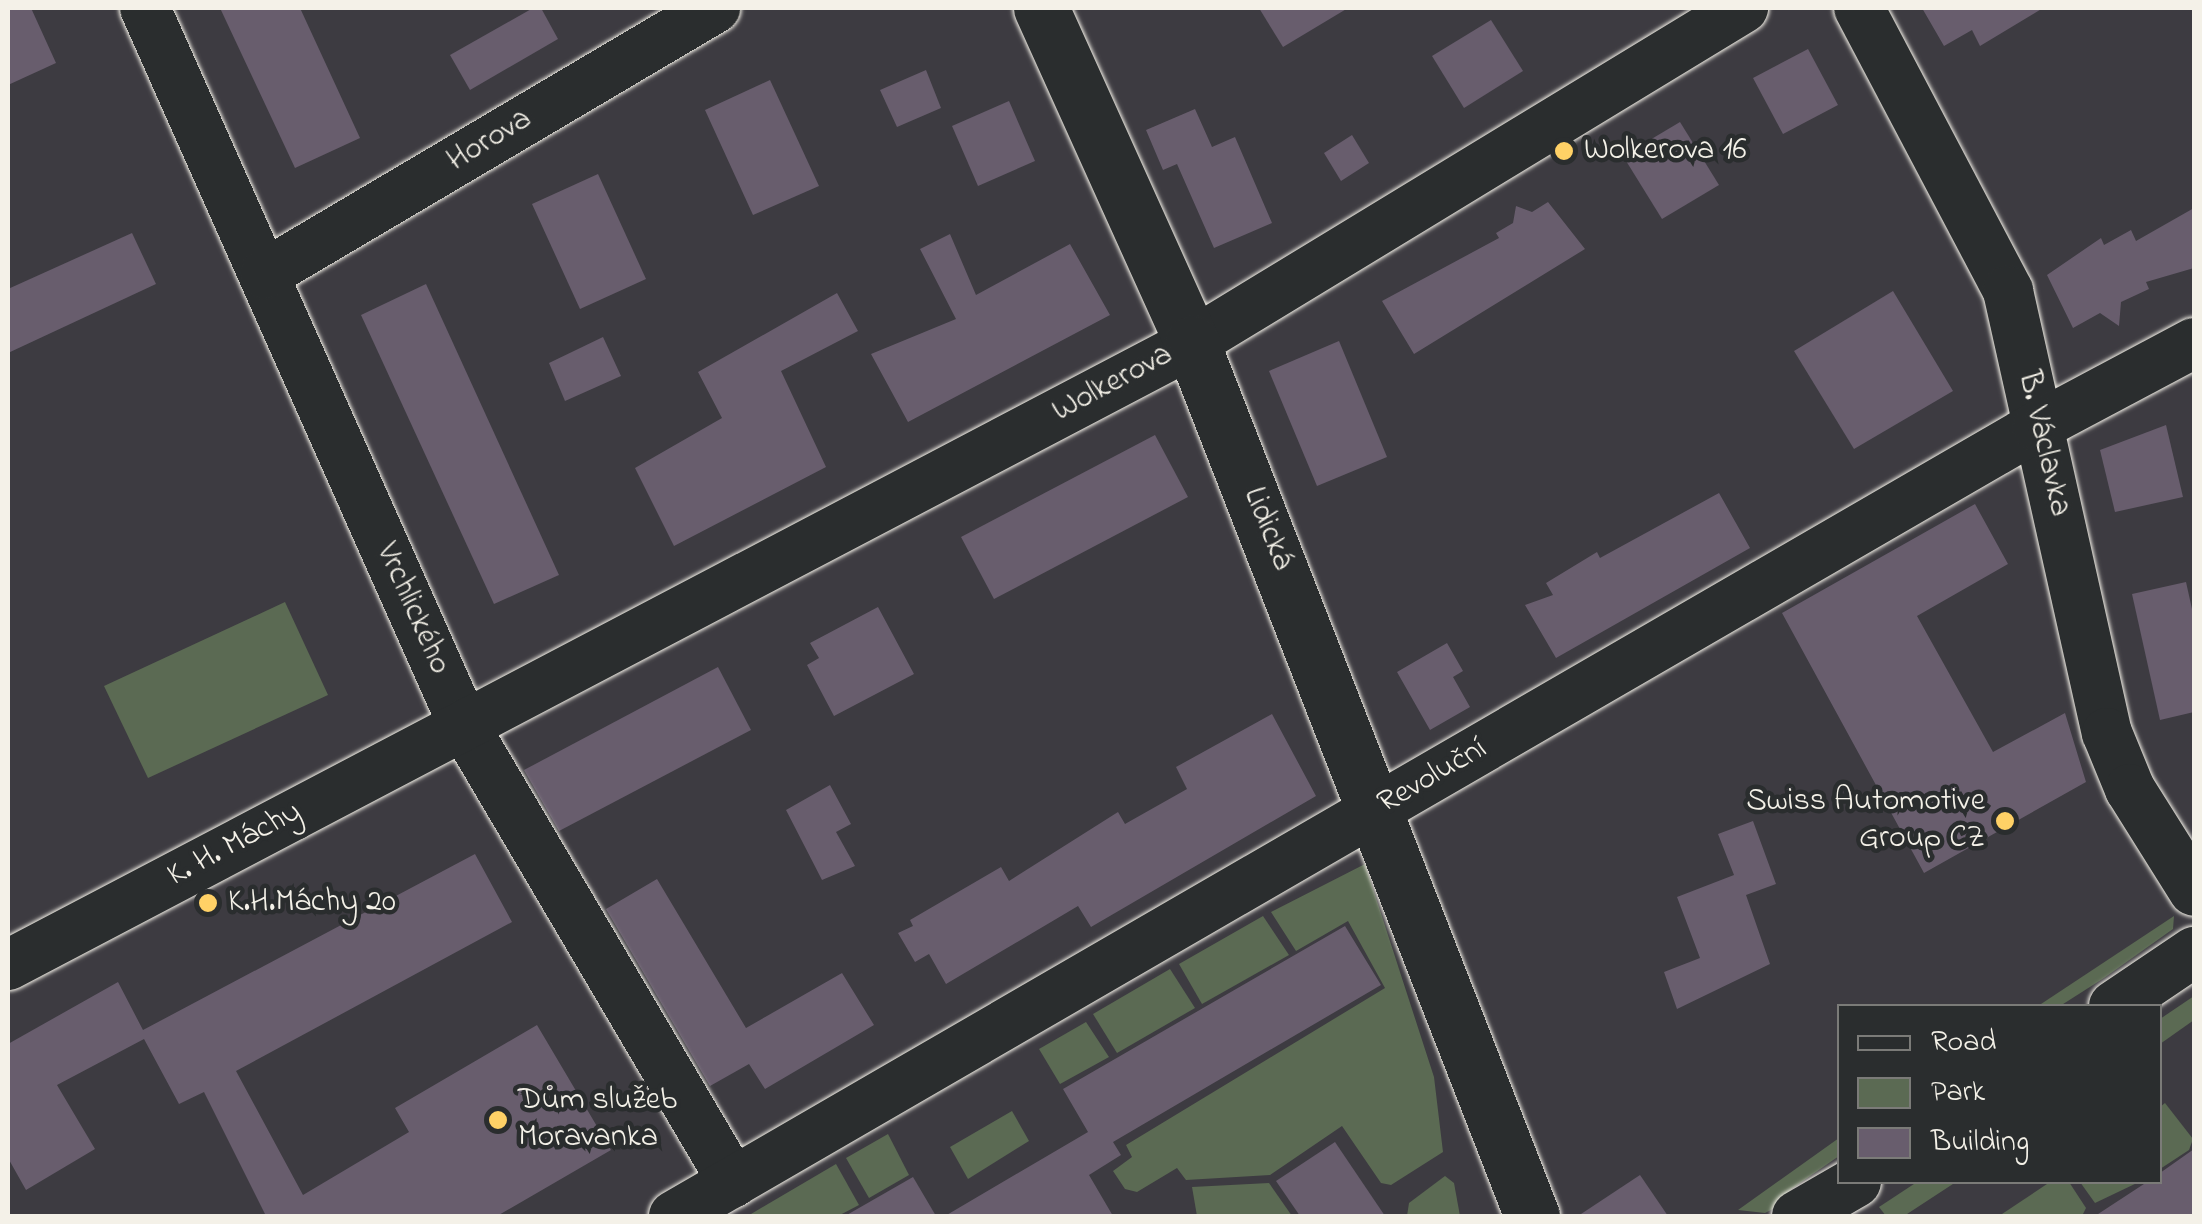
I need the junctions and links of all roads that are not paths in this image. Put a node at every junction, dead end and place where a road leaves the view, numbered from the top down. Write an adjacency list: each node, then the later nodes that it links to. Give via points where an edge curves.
1 (145, 8): 6 (street, Vrchlického)
2 (715, 8): 6 (street, Horova)
3 (1040, 8): 7 (main road, Lidická)
4 (1743, 8): 7 (street, Wolkerova)
5 (1859, 8): 9 (street, B. Václavka, via 2008,292)
6 (265, 274): 10 (street, Vrchlického)
7 (1192, 343): 10 (street, Wolkerova); 11 (main road, Lidická)
8 (2194, 343): 9 (street, Revoluční)
9 (2038, 426): 11 (street, Revoluční); 12 (street, B. Václavka, via 2107,733 2130,789)
10 (462, 724): 14 (street, K. H. Máchy); 17 (street, Vrchlického)
11 (1378, 808): 16 (main road, Lidická); 17 (street, Revoluční)
12 (2194, 891)
13 (2194, 952): 15 (street)
14 (8, 965)
15 (2117, 1004)
16 (1467, 1061): 19 (main road, Lidická); 20 (main road, Lidická)
17 (733, 1182): 18 (street, Revoluční)
18 (674, 1216)
19 (1494, 1216)
20 (1532, 1216)

